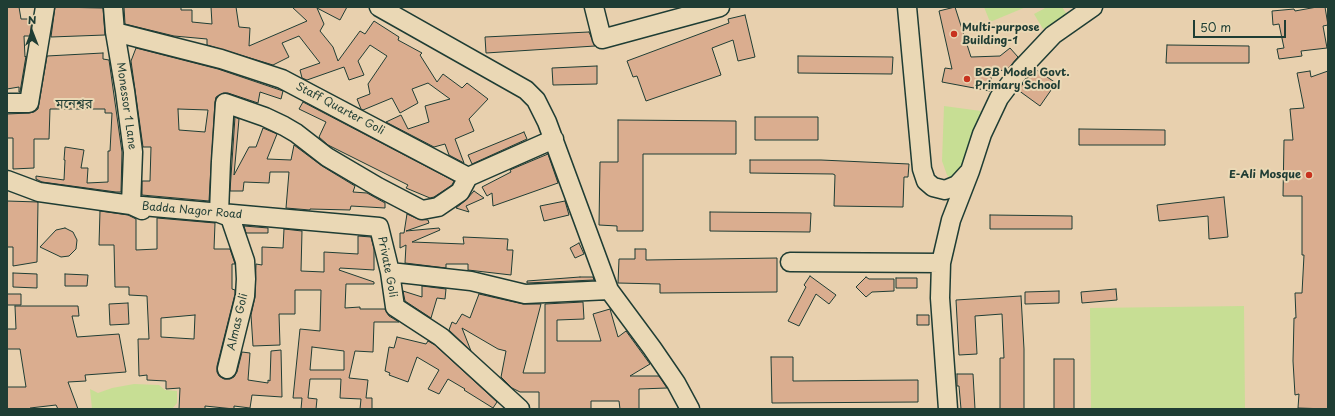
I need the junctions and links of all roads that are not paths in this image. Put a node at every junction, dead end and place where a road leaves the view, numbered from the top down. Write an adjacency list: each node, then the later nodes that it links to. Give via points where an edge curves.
1 (45, 7): 9 (street, via 29,103)
2 (113, 7): 8 (street, Monessor 1 Lane)
3 (379, 7): 10 (street, via 526,90 536,100)
4 (594, 7): 5 (street, via 602,39)
5 (720, 7)
6 (907, 7): 11 (street, via 922,169 926,181 933,187 945,190 957,185)
7 (1093, 7): 11 (street, via 1053,35 999,98 982,134)
8 (115, 32): 12 (street, Staff Quarter Goli, via 221,59 282,79); 14 (street, Monessor 1 Lane, via 133,152)
9 (7, 103)
10 (554, 138): 12 (street); 20 (street)
11 (970, 171): 18 (street, via 951,220)
12 (468, 177): 15 (street, via 460,192 438,207 422,210 327,157 287,128 225,103)
13 (7, 180): 14 (street, Badda Nagor Road, via 39,192)
14 (138, 208): 15 (street, Badda Nagor Road)
15 (219, 213): 16 (street, Badda Nagor Road); 21 (street, Almas Goli, via 230,218 245,261 245,296)
16 (379, 227): 19 (street, Private Goli)
17 (790, 262): 18 (street)
18 (940, 263): 24 (street)
19 (390, 272): 20 (street, via 471,281 525,294); 22 (street, Private Goli, via 394,307 441,337)
20 (609, 290): 23 (street, via 652,348)
21 (227, 369)
22 (520, 409)
23 (690, 409)
24 (948, 409)

